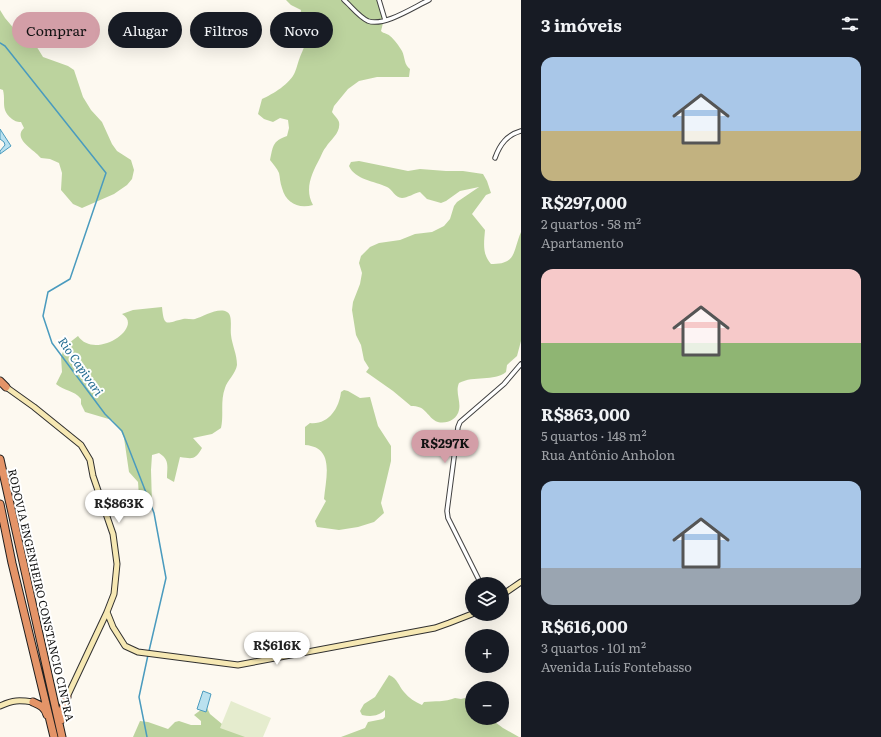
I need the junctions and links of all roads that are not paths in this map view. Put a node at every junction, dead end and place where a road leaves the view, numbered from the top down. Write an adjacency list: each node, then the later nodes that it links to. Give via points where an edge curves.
1 (344, 0): 4 (street, via 367,20)
2 (379, 0): 4 (street)
3 (429, 0): 4 (street)
4 (386, 20)
5 (521, 131): 6 (street, via 506,139)
6 (495, 158)
7 (521, 364): 12 (street, via 504,384 460,422 458,427 448,518)
8 (0, 381): 9 (highway)
9 (3, 387): 15 (street, via 81,445 90,460 113,534 117,564 114,594)
10 (0, 459): 17 (highway, RODOVIA ENGENHEIRO CONSTANCIO CINTRA)
11 (0, 504): 18 (highway, RODOVIA ENGENHEIRO CONSTANCIO CINTRA, via 12,563)
12 (478, 577)
13 (521, 582): 14 (street)
14 (509, 590)
15 (107, 612): 16 (street, via 125,646 138,652 238,665 436,628); 19 (street)
16 (465, 617)
17 (50, 679): 19 (highway, via 59,703); 23 (highway, RODOVIA ENGENHEIRO CONSTANCIO CINTRA)
18 (42, 680): 20 (highway, via 44,701); 22 (highway, RODOVIA ENGENHEIRO CONSTANCIO CINTRA)
19 (67, 697): 23 (highway, via 61,713)
20 (33, 702): 21 (street, via 12,701); 22 (highway, via 46,709)
21 (0, 706)
22 (54, 737)
23 (63, 737)

